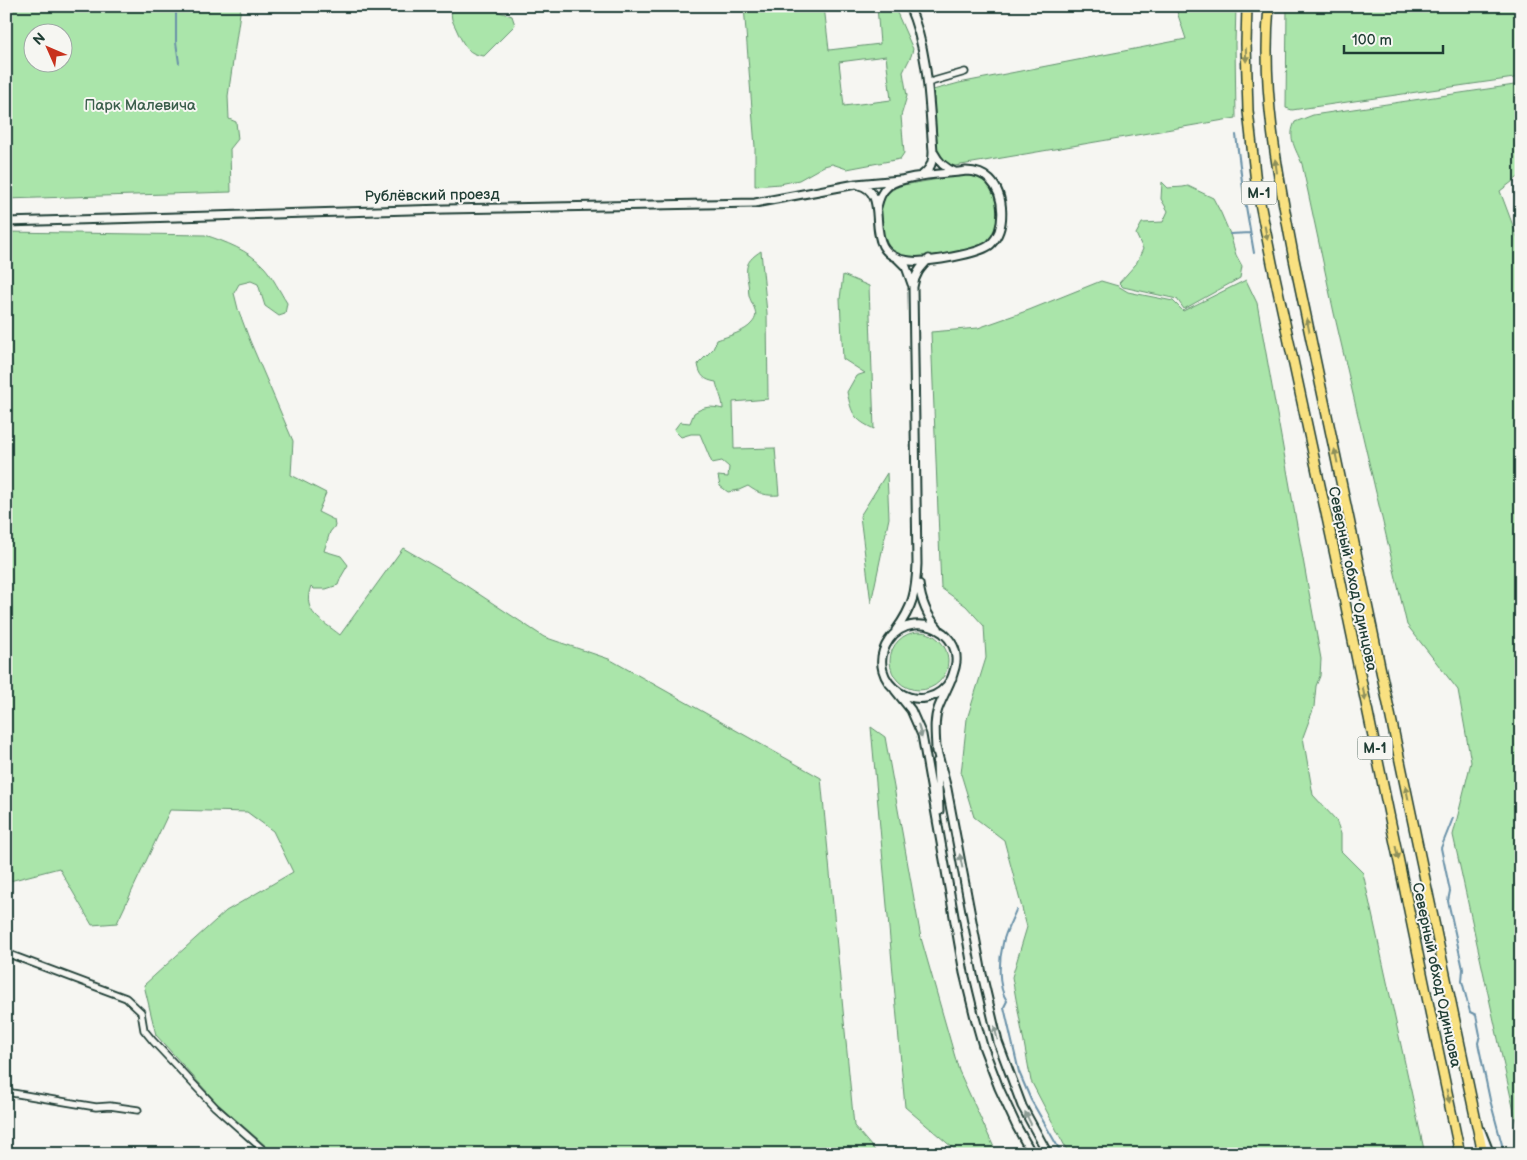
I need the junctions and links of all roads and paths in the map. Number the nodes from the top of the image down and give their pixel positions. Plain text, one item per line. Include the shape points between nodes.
1 (909, 6) edge
2 (1247, 6) edge
3 (1269, 6) edge
4 (965, 72) dead end
5 (927, 84) junction
6 (933, 151) junction
7 (956, 172) junction
8 (919, 177) junction
9 (900, 180) junction
10 (856, 184) junction
11 (877, 207) junction
12 (6, 222) edge
13 (897, 258) junction
14 (929, 259) junction
15 (913, 287) junction
16 (917, 564) junction
17 (947, 638) junction
18 (889, 640) junction
19 (952, 678) junction
20 (895, 690) junction
21 (936, 747) junction
22 (941, 837) junction
23 (6, 953) edge
24 (6, 1092) edge
25 (138, 1110) dead end
26 (1474, 1112) junction
27 (268, 1154) edge
28 (1032, 1154) edge
29 (1048, 1154) edge
30 (1460, 1154) edge
31 (1483, 1154) edge
32 (1490, 1154) edge

1 - 5 street via 924,52
2 -> 30 highway, Северный обход Одинцова / М-1 via 1248,112 1258,191
26 -> 3 highway, Северный обход Одинцова / М-1 via 1282,196 1270,110
4 - 5 street
5 - 6 street
6 - 7 street via 947,169
6 - 8 street via 931,166
7 - 8 street
7 - 14 street via 976,171 991,181 999,196 1002,222 992,244 982,250
8 - 9 street
9 - 10 street, Рублёвский проезд
9 - 11 street via 883,191
10 - 11 street via 871,191
10 - 12 street, Рублёвский проезд via 755,202
11 - 13 street via 878,237 882,247
13 - 14 street via 911,261
13 - 15 street via 906,267
14 - 15 street via 919,269
15 - 16 street
16 - 17 street via 922,602 933,623
16 - 18 street via 913,603
17 - 18 street via 932,627 914,625 903,628
17 - 19 street via 955,654
18 - 20 street via 882,657 883,670
19 - 20 street via 941,692 924,698 912,698
19 - 21 street via 937,710
20 -> 22 street via 912,710 920,729
21 - 22 street
29 -> 21 street via 1022,1106 998,1042
22 - 28 street via 964,974 983,1046 999,1088
23 - 27 street via 126,998 141,1012 144,1030 153,1041 215,1107
24 - 25 street via 96,1107
26 - 31 highway, Северный обход Одинцова / М-1
26 - 32 street

